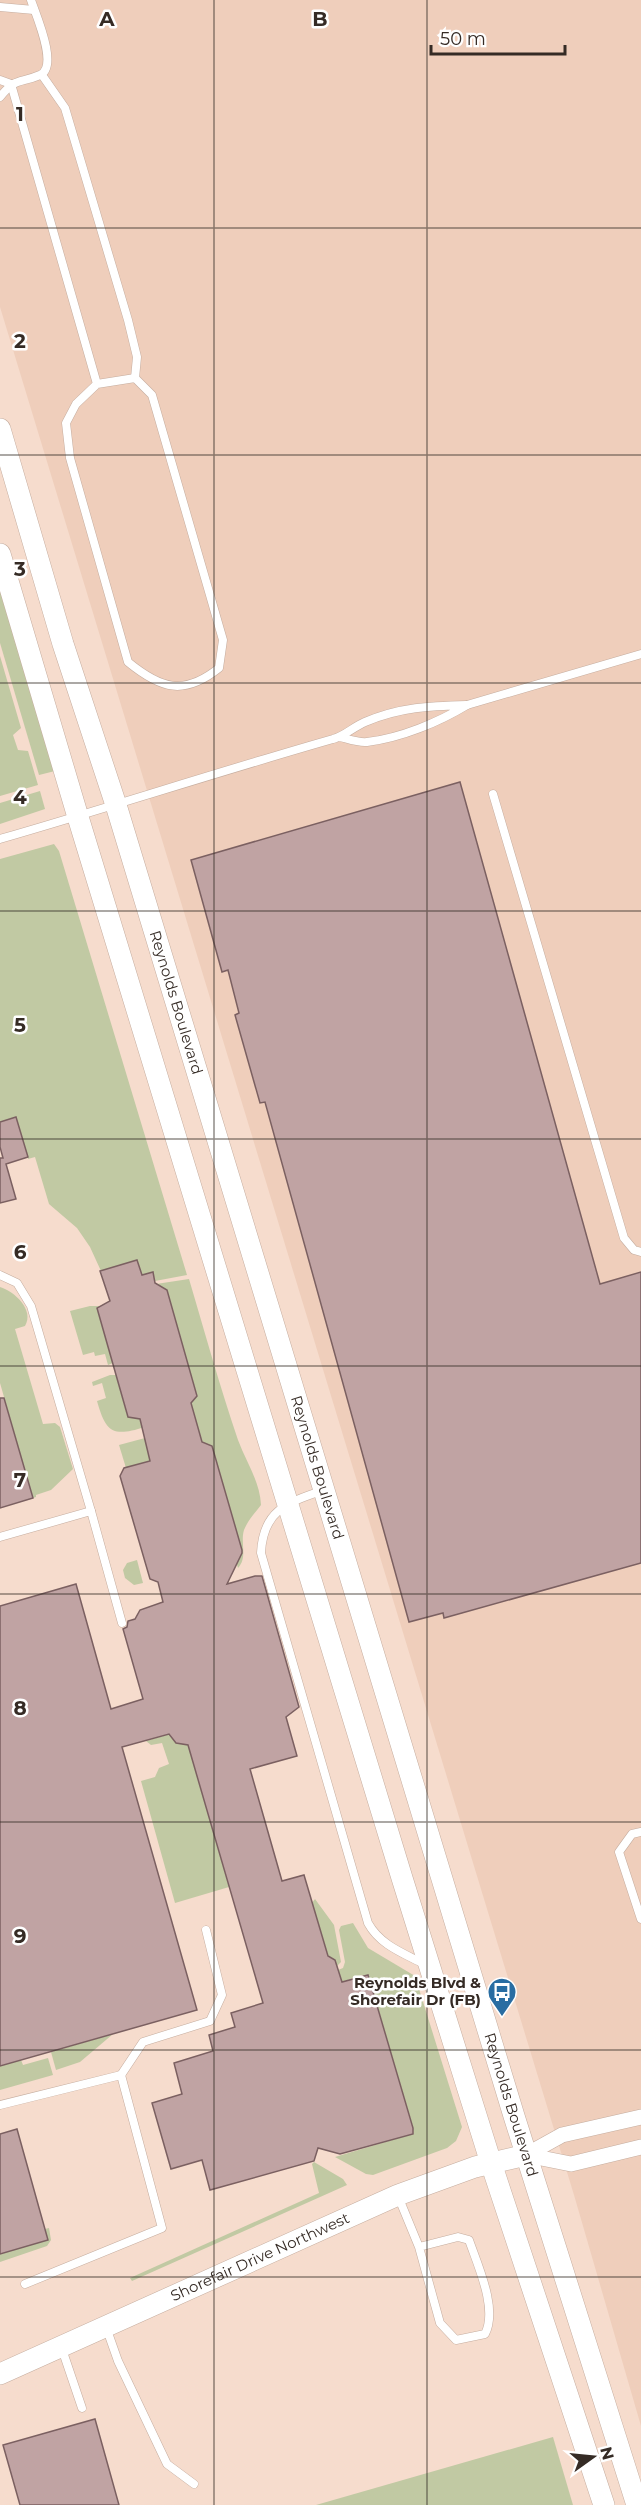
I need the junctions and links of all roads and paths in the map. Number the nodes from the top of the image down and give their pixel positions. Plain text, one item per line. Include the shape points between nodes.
1 (31, 0) edge
2 (0, 7) edge
3 (34, 10) junction
4 (42, 75) junction
5 (0, 80) edge
6 (11, 84) junction
7 (0, 97) edge
8 (135, 378) junction
9 (97, 384) junction
10 (0, 429) edge
11 (0, 554) edge
12 (641, 654) edge
13 (467, 705) junction
14 (340, 737) junction
15 (493, 794) dead end
16 (116, 805) junction
17 (78, 817) junction
18 (0, 839) edge
19 (641, 1252) edge
20 (0, 1275) edge
21 (325, 1490) junction
22 (288, 1502) junction
23 (91, 1511) junction
24 (0, 1537) edge
25 (122, 1623) dead end
26 (641, 1832) edge
27 (630, 1886) junction
28 (641, 1888) edge
29 (641, 1919) edge
30 (206, 1930) dead end
31 (431, 1967) junction
32 (121, 2075) junction
33 (0, 2105) edge
34 (641, 2117) edge
35 (641, 2147) edge
36 (526, 2155) junction
37 (491, 2163) junction
38 (398, 2194) junction
39 (420, 2247) junction
40 (25, 2284) dead end
41 (105, 2325) junction
42 (60, 2345) junction
43 (0, 2372) edge
44 (82, 2408) dead end
45 (194, 2484) dead end
46 (604, 2505) edge
47 (637, 2505) edge

1 - 3 lane
2 - 3 lane
3 - 4 lane via 49,59
4 - 6 lane
4 - 8 lane via 65,108 128,320 137,357
5 - 6 lane
6 - 7 lane
6 - 9 lane
8 - 9 lane
8 - 9 lane via 152,395 223,640 219,668 202,682 177,687 156,681 128,662 70,458 66,423 76,404
10 - 16 main road, Reynolds Boulevard via 63,644
11 - 17 main road
12 - 13 lane
13 - 14 lane via 416,706 364,722
13 - 14 lane via 437,723 366,742
14 - 16 lane
15 - 19 lane via 624,1238
16 - 17 lane
16 - 21 main road, Reynolds Boulevard
17 - 18 lane
17 - 22 main road
20 - 23 lane via 17,1283 31,1306
21 - 22 lane
21 - 36 main road, Reynolds Boulevard
22 - 31 main road
22 - 31 lane via 265,1527 261,1553 368,1923 378,1938
23 - 24 lane
23 - 25 lane
26 - 27 lane via 632,1834 620,1852
27 - 28 lane
27 - 29 lane
30 - 32 lane via 222,1995 210,2021 143,2042
31 - 37 main road
32 - 33 lane
32 - 40 lane via 162,2228
34 - 36 street, Shorefair Drive Northwest via 562,2135
35 - 36 street, Shorefair Drive Northwest via 571,2164
36 - 37 main road, Shorefair Drive Northwest
36 - 47 main road, Reynolds Boulevard
37 - 38 main road, Shorefair Drive Northwest
37 - 46 main road
38 - 39 lane
38 - 41 main road, Shorefair Drive Northwest
39 - 39 lane via 440,2323 456,2340 485,2334 490,2325 490,2306 470,2240 458,2237
41 - 42 main road, Shorefair Drive Northwest
41 - 45 lane via 167,2464
42 - 43 main road, Shorefair Drive Northwest
42 - 44 lane

